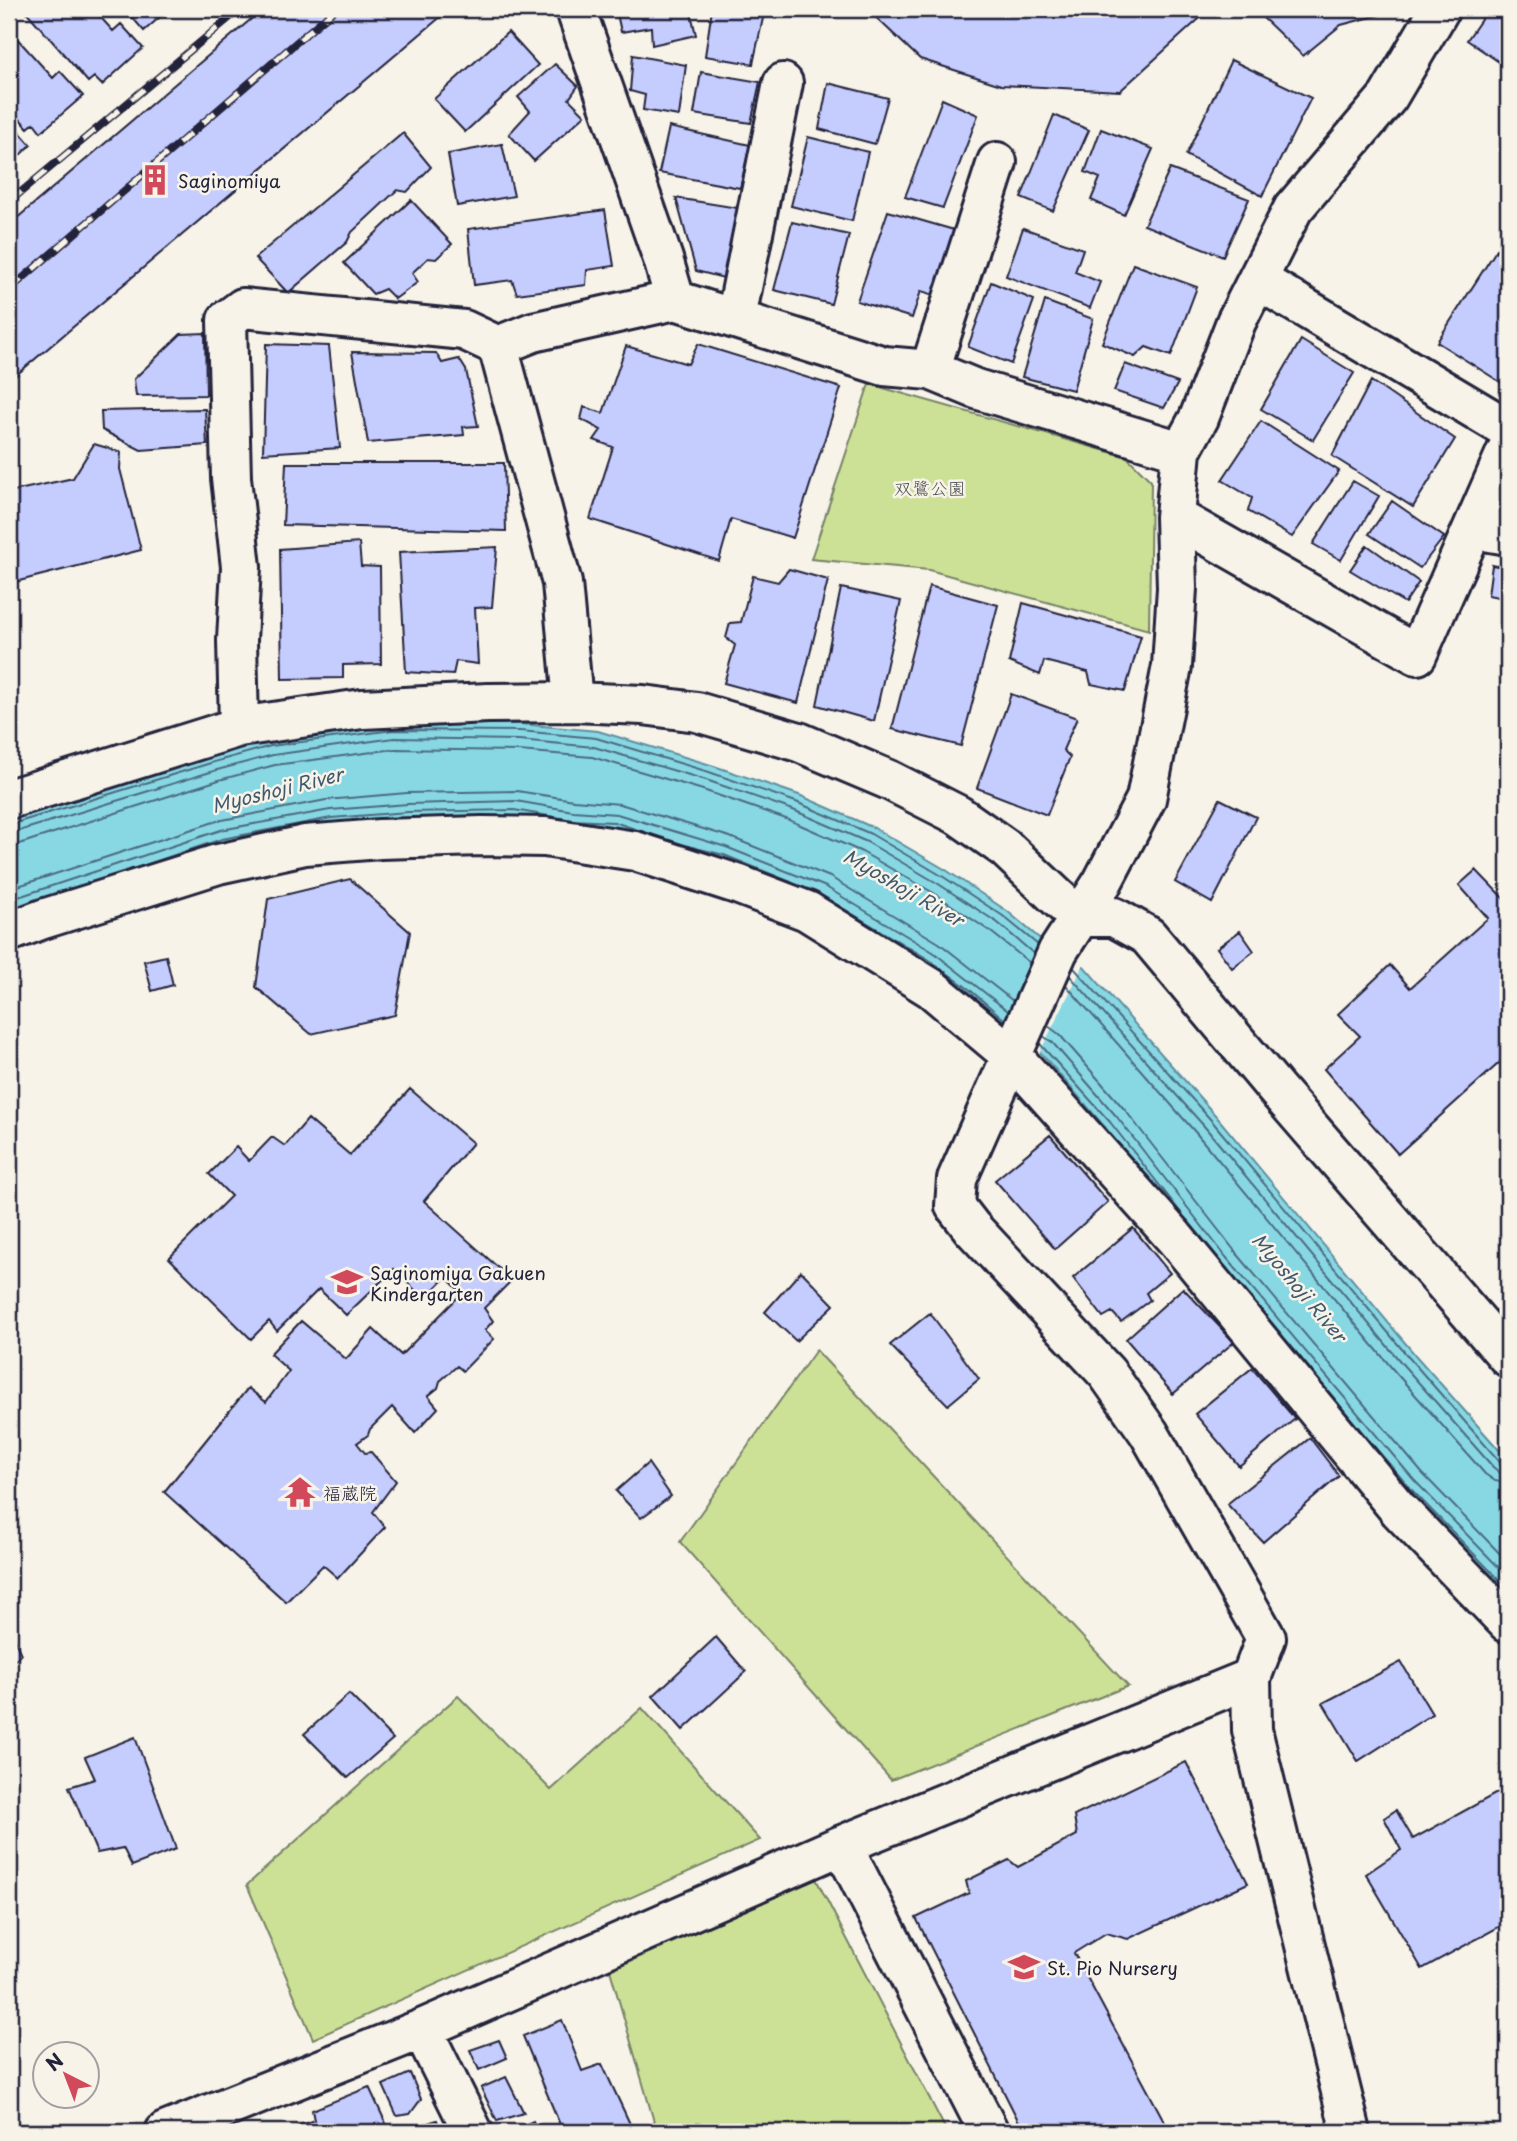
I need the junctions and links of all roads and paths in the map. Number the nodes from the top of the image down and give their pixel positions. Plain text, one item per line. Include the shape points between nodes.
1 (1440, 9) edge
2 (578, 16) dead end
3 (783, 83) dead end
4 (997, 162) dead end
5 (1258, 280) junction
6 (675, 300) junction
7 (736, 318) junction
8 (498, 346) junction
9 (930, 370) junction
10 (1508, 429) edge
11 (1508, 448) edge
12 (1181, 452) junction
13 (1175, 517) junction
14 (1491, 532) edge
15 (573, 702) junction
16 (239, 727) junction
17 (9, 799) edge
18 (1078, 918) junction
19 (9, 932) edge
20 (1016, 1048) junction
21 (1508, 1357) edge
22 (1508, 1623) edge
23 (1251, 1678) junction
24 (842, 1845) junction
25 (422, 2029) junction
26 (207, 2125) edge
27 (165, 2132) edge
28 (473, 2132) edge
29 (989, 2132) edge
30 (1351, 2132) edge

1 - 5 street via 1388,97 1293,209
2 - 6 street
3 - 7 street
4 - 9 street
5 - 10 street
5 - 12 street
6 - 7 street
6 - 8 street via 533,332
7 - 9 street via 884,366
8 - 15 street via 562,583
8 - 16 street via 464,330 243,308 227,320 231,478 241,567
9 - 12 street via 976,389
11 - 14 street
12 - 13 street
13 - 14 street via 1417,655
13 - 18 street via 1172,666 1146,799
15 - 16 street via 362,709
15 - 18 street via 697,712 800,742 889,780 958,815 1005,848
16 - 17 street
18 - 20 street via 1058,951
18 - 21 street via 1114,917 1148,936
19 - 20 street via 218,864 305,845 545,837 635,851 807,911 931,988
20 - 22 street via 1399,1510
20 - 23 street via 957,1179 955,1206 1107,1373 1149,1433 1266,1638
23 - 24 street
23 - 30 street via 1252,1730
24 - 25 street
24 - 29 street
25 - 26 street
25 - 28 street
26 - 27 street

